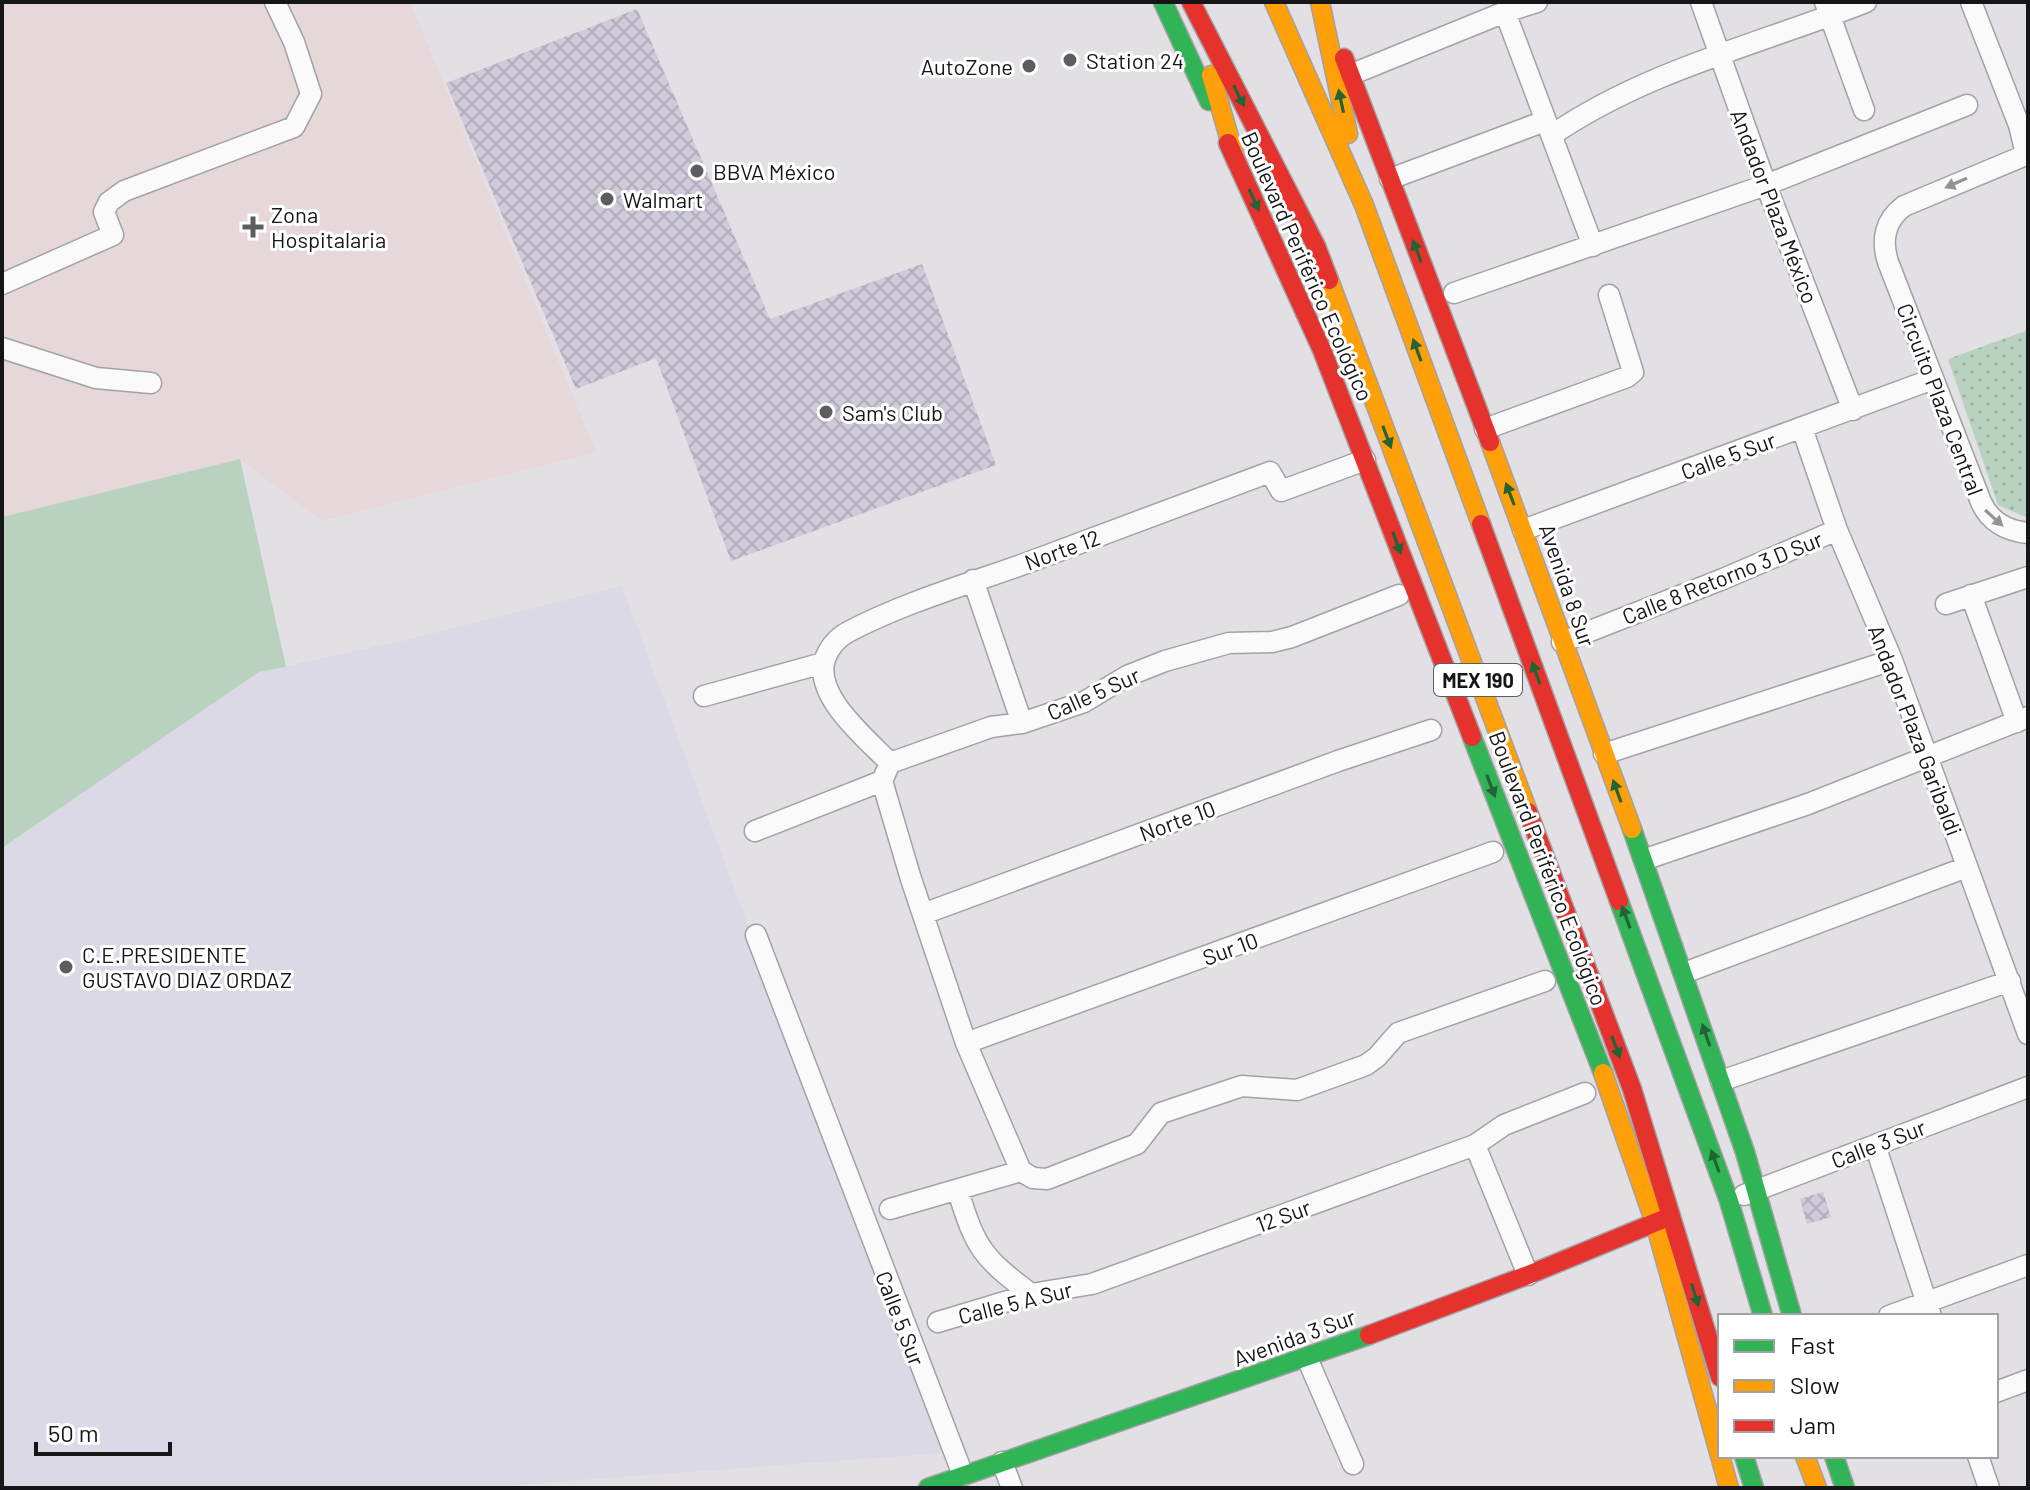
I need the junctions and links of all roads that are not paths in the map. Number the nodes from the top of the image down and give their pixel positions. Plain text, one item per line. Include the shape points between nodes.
1 (275, 2) edge
2 (1163, 2) edge
3 (1190, 2) edge
4 (1274, 2) edge
5 (1321, 2) edge
6 (1537, 2) edge
7 (1701, 2) edge
8 (1866, 2) edge
9 (1971, 2) edge
10 (1828, 9) edge
11 (1505, 12) junction
12 (1719, 53) junction
13 (1350, 75) junction
14 (1967, 105) dead end
15 (1864, 110) dead end
16 (2023, 118) edge
17 (1548, 128) junction
18 (2027, 154) edge
19 (1236, 161) junction
20 (1390, 179) junction
21 (1766, 185) junction
22 (1364, 205) junction
23 (1593, 246) junction
24 (2, 284) edge
25 (1454, 293) dead end
26 (1609, 295) dead end
27 (2, 348) edge
28 (1933, 379) junction
29 (151, 383) dead end
30 (1853, 410) junction
31 (1802, 428) junction
32 (1485, 429) junction
33 (1365, 460) junction
34 (1523, 530) junction
35 (1837, 530) junction
36 (2028, 533) edge
37 (2028, 577) edge
38 (973, 580) junction
39 (1399, 595) dead end
40 (1971, 595) junction
41 (1946, 604) dead end
42 (1562, 642) junction
43 (1892, 660) junction
44 (823, 663) junction
45 (704, 696) dead end
46 (2022, 719) edge
47 (1022, 723) junction
48 (1431, 730) dead end
49 (1604, 754) junction
50 (1927, 758) junction
51 (886, 772) junction
52 (755, 831) dead end
53 (1493, 852) dead end
54 (1652, 857) dead end
55 (1967, 867) junction
56 (923, 914) junction
57 (756, 935) dead end
58 (1684, 973) junction
59 (1545, 981) dead end
60 (2010, 981) junction
61 (2028, 1034) edge
62 (966, 1043) junction
63 (1721, 1081) junction
64 (2028, 1087) edge
65 (1585, 1093) dead end
66 (1475, 1145) junction
67 (1875, 1145) junction
68 (1021, 1171) junction
69 (1756, 1190) junction
70 (958, 1191) junction
71 (1729, 1201) junction
72 (890, 1209) dead end
73 (1663, 1220) junction
74 (2028, 1265) edge
75 (1528, 1275) junction
76 (1092, 1284) joint
77 (1031, 1294) junction
78 (1929, 1309) edge
79 (1762, 1314) edge
80 (1791, 1314) edge
81 (1900, 1314) edge
82 (938, 1322) dead end
83 (1307, 1358) junction
84 (1718, 1371) edge
85 (2028, 1380) edge
86 (1998, 1391) edge
87 (1718, 1443) edge
88 (1722, 1458) edge
89 (1745, 1458) edge
90 (1806, 1458) edge
91 (1835, 1458) edge
92 (1979, 1458) edge
93 (1002, 1462) junction
94 (1353, 1464) dead end
95 (963, 1475) junction
96 (928, 1488) edge
97 (1012, 1488) edge
98 (1729, 1488) edge
99 (1754, 1488) edge
100 (1817, 1488) edge
101 (1845, 1488) edge
102 (1989, 1488) edge

1 - 24 street via 311,94 294,127 124,191 104,212 113,235
2 - 19 main road, Boulevard Periférico Ecológico
3 - 19 main road
3 -> 73 main road, Boulevard Periférico Ecológico / MEX 190 via 1316,246 1632,1089
4 - 22 main road, MEX 190
5 - 13 main road, Avenida 8 Sur
22 -> 5 main road
6 - 11 street
7 - 12 street, Andador Plaza México
8 - 10 street
9 - 16 street
10 - 12 street
10 - 15 street
11 - 13 street
11 - 17 street
12 - 17 street
12 - 21 street, Andador Plaza México
13 - 20 main road, Avenida 8 Sur
14 - 21 street
16 - 18 street
17 - 20 street
17 - 23 street
18 -> 28 street, Circuito Plaza Central via 1904,206 1891,219 1883,240 1888,262
19 -> 33 main road, Boulevard Periférico Ecológico via 1322,350
32 -> 20 main road, Avenida 8 Sur
21 - 23 street
21 - 30 street, Andador Plaza México
71 -> 22 main road, MEX 190
23 - 25 street
26 - 32 street via 1633,372
27 - 29 street via 96,378
28 - 30 street, Calle 5 Sur
28 -> 36 street, Circuito Plaza Central via 1986,512 2000,525
30 - 31 street, Calle 5 Sur
31 - 34 street, Calle 5 Sur
31 - 35 street, Andador Plaza Garibaldi
34 -> 32 main road, Avenida 8 Sur
33 - 38 street, Norte 12 via 1281,491 1270,472
33 -> 73 main road, Boulevard Periférico Ecológico
34 - 42 main road, Avenida 8 Sur
35 - 42 street, Calle 8 Retorno 3 D Sur
35 - 43 street, Andador Plaza Garibaldi
37 - 40 street
38 - 44 street, Norte 12 via 846,633
38 - 47 street
39 - 47 street, Calle 5 Sur via 1292,637 1229,643 1165,661 1084,702
40 - 41 street
40 - 46 street
42 - 49 main road, Avenida 8 Sur
43 - 49 street
43 - 50 street, Andador Plaza Garibaldi
44 - 45 street
44 - 51 street via 831,698
46 - 50 street
47 - 51 street, Calle 5 Sur via 991,727
48 - 56 street, Norte 10
58 -> 49 main road, Avenida 8 Sur
50 - 54 street
50 - 55 street, Andador Plaza Garibaldi
51 - 52 street, Calle 5 Sur
51 - 56 street
53 - 62 street, Sur 10
55 - 58 street
55 - 60 street, Andador Plaza Garibaldi
56 - 62 street
57 - 95 street, Calle 5 Sur
63 -> 58 main road, Avenida 8 Sur
59 - 68 street via 1398,1033 1366,1065 1297,1090 1242,1086 1161,1113 1137,1144 1047,1179
60 - 61 street, Andador Plaza Garibaldi
60 - 63 street
62 - 68 street
63 - 69 main road, Avenida 8 Sur
64 - 67 street, Calle 3 Sur
65 - 66 street, 12 Sur via 1504,1125
66 - 75 street
66 - 76 street, 12 Sur
67 - 69 street, Calle 3 Sur
67 - 78 street
68 - 70 street
69 - 71 street, Calle 3 Sur
69 - 80 main road, Avenida 8 Sur
70 - 72 street
70 - 77 street via 983,1253
71 - 79 main road, MEX 190
73 - 75 main road, Avenida 3 Sur
73 -> 84 main road, Boulevard Periférico Ecológico / MEX 190
73 - 87 main road, Boulevard Periférico Ecológico
74 - 78 street
75 - 83 main road, Avenida 3 Sur
76 - 77 street, Calle 5 A Sur
77 - 82 street, Calle 5 A Sur
78 - 81 street
83 - 93 main road, Avenida 3 Sur
83 - 94 street
85 - 86 street
88 - 98 main road, Boulevard Periférico Ecológico
89 - 99 main road
90 - 100 main road
91 - 101 main road
92 - 102 street
93 - 95 main road, Avenida 3 Sur
93 - 97 street
95 - 96 main road, Avenida 3 Sur

